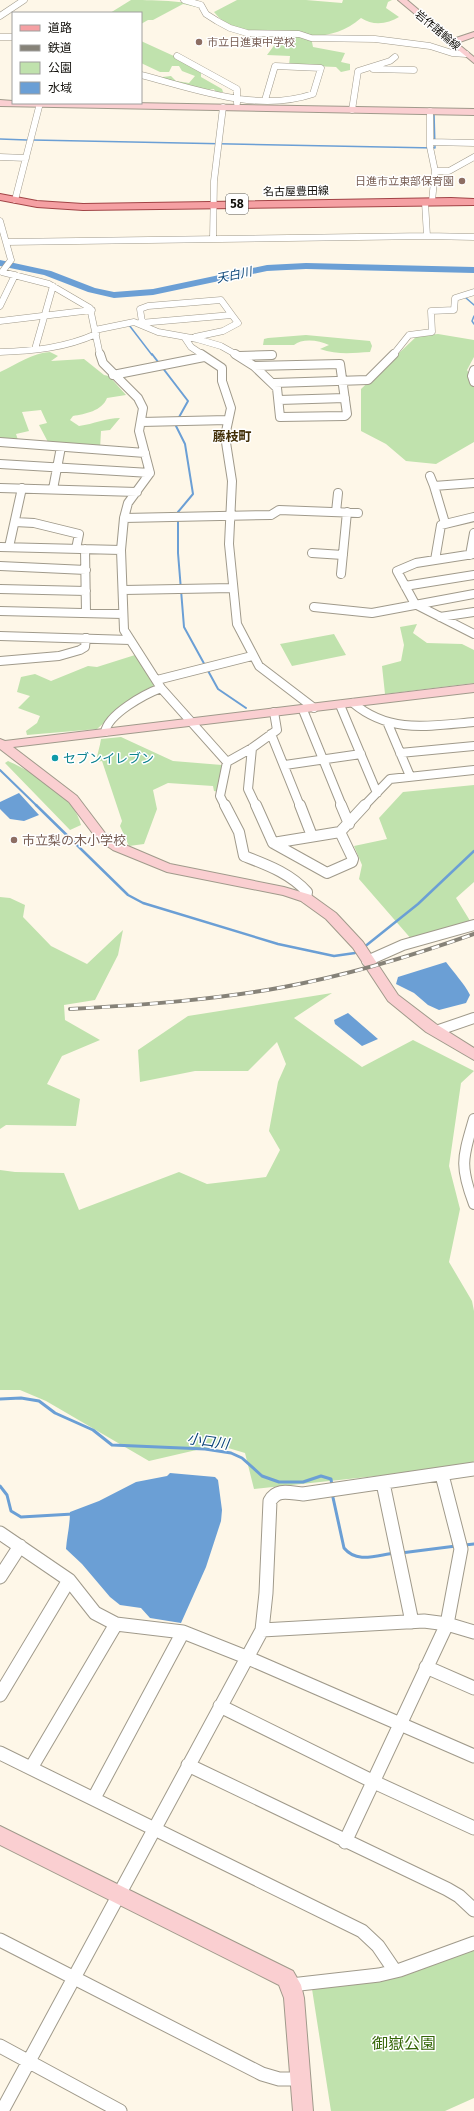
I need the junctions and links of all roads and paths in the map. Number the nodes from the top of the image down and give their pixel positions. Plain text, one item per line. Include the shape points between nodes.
1 (24, 0) edge
2 (184, 0) edge
3 (402, 0) edge
4 (0, 16) edge
5 (12, 18) edge
6 (474, 34) edge
7 (0, 37) edge
8 (12, 37) edge
9 (451, 42) junction
10 (468, 53) edge
11 (177, 56) dead end
12 (396, 57) dead end
13 (474, 61) edge
14 (367, 68) junction
15 (414, 70) dead end
16 (142, 75) edge
17 (265, 100) junction
18 (0, 103) edge
19 (12, 103) edge
20 (237, 103) junction
21 (40, 104) edge
22 (86, 104) edge
23 (292, 105) junction
24 (223, 107) junction
25 (352, 110) junction
26 (430, 111) junction
27 (474, 112) edge
28 (474, 143) edge
29 (431, 146) junction
30 (0, 157) edge
31 (474, 157) edge
32 (26, 158) junction
33 (435, 171) junction
34 (0, 197) edge
35 (15, 200) junction
36 (429, 202) junction
37 (474, 202) edge
38 (212, 204) junction
39 (0, 221) edge
40 (427, 236) junction
41 (474, 237) edge
42 (213, 239) junction
43 (6, 242) junction
44 (0, 258) edge
45 (11, 260) junction
46 (15, 275) junction
47 (53, 286) junction
48 (474, 292) edge
49 (0, 306) edge
50 (92, 310) junction
51 (232, 315) junction
52 (44, 316) junction
53 (0, 321) edge
54 (140, 323) junction
55 (95, 332) junction
56 (188, 338) junction
57 (36, 349) junction
58 (0, 352) edge
59 (272, 355) dead end
60 (239, 356) junction
61 (204, 357) junction
62 (253, 366) junction
63 (474, 370) edge
64 (113, 375) junction
65 (342, 381) junction
66 (474, 382) edge
67 (274, 383) junction
68 (345, 398) junction
69 (279, 400) junction
70 (228, 420) junction
71 (140, 422) junction
72 (0, 442) edge
73 (61, 447) junction
74 (145, 453) junction
75 (0, 464) edge
76 (58, 467) junction
77 (150, 473) junction
78 (430, 476) dead end
79 (474, 483) edge
80 (434, 486) junction
81 (0, 488) edge
82 (22, 488) junction
83 (53, 489) junction
84 (137, 492) junction
85 (338, 494) dead end
86 (336, 512) junction
87 (347, 512) junction
88 (358, 513) dead end
89 (230, 516) junction
90 (474, 517) edge
91 (124, 518) junction
92 (15, 522) junction
93 (445, 523) junction
94 (474, 533) edge
95 (0, 547) edge
96 (9, 547) junction
97 (76, 549) junction
98 (85, 549) junction
99 (121, 550) junction
100 (312, 553) dead end
101 (343, 555) junction
102 (472, 555) edge
103 (434, 560) junction
104 (0, 566) edge
105 (86, 570) junction
106 (341, 574) dead end
107 (474, 575) edge
108 (404, 586) junction
109 (0, 588) edge
110 (233, 588) junction
111 (124, 590) junction
112 (86, 591) junction
113 (474, 594) edge
114 (415, 604) junction
115 (314, 607) dead end
116 (0, 611) edge
117 (474, 612) edge
118 (86, 613) junction
119 (123, 614) junction
120 (440, 617) junction
121 (473, 632) edge
122 (0, 636) edge
123 (86, 638) junction
124 (130, 640) junction
125 (252, 656) junction
126 (0, 661) edge
127 (159, 684) junction
128 (474, 688) edge
129 (353, 703) junction
130 (340, 705) junction
131 (309, 709) junction
132 (274, 712) junction
133 (192, 722) junction
134 (474, 722) edge
135 (388, 724) junction
136 (105, 732) junction
137 (271, 734) junction
138 (1, 744) edge
139 (474, 746) edge
140 (252, 748) junction
141 (400, 753) junction
142 (361, 754) junction
143 (322, 760) junction
144 (227, 762) junction
145 (285, 765) junction
146 (474, 770) edge
147 (410, 776) junction
148 (377, 793) junction
149 (349, 824) junction
150 (340, 832) junction
151 (312, 836) junction
152 (273, 843) junction
153 (306, 898) junction
154 (474, 925) edge
155 (368, 961) junction
156 (474, 1018) edge
157 (436, 1031) junction
158 (474, 1055) edge
159 (474, 1119) edge
160 (474, 1204) edge
161 (474, 1469) edge
162 (442, 1474) junction
163 (384, 1483) junction
164 (0, 1533) edge
165 (20, 1546) junction
166 (0, 1577) edge
167 (69, 1580) junction
168 (412, 1622) junction
169 (116, 1624) junction
170 (447, 1624) junction
171 (262, 1630) junction
172 (183, 1632) junction
173 (474, 1632) edge
174 (246, 1657) junction
175 (426, 1667) junction
176 (474, 1688) edge
177 (0, 1694) edge
178 (220, 1706) junction
179 (401, 1723) junction
180 (0, 1753) edge
181 (474, 1756) edge
182 (188, 1765) junction
183 (31, 1768) junction
184 (374, 1782) junction
185 (94, 1798) junction
186 (156, 1828) junction
187 (474, 1828) edge
188 (0, 1836) edge
189 (345, 1842) junction
190 (119, 1895) junction
191 (474, 1910) edge
192 (0, 1940) edge
193 (474, 1943) edge
194 (395, 1971) junction
195 (74, 1978) junction
196 (291, 1985) junction
197 (0, 2046) edge
198 (28, 2062) junction
199 (301, 2080) junction
200 (2, 2111) edge
201 (120, 2111) edge
202 (303, 2111) edge

1 - 4 street
2 - 10 street via 201,5 206,14 230,28 247,33 375,39 430,46 452,53
3 - 9 street, 岩作諸輪線
4 - 5 street
6 - 9 street
7 - 8 street
9 - 10 street, 岩作諸輪線
10 - 13 street, 岩作諸輪線
11 - 20 street via 237,90
12 - 14 street
14 - 15 street
14 - 25 street via 358,71 356,75
16 - 20 street
17 - 20 street
17 - 23 street
17 - 23 street via 275,66 322,68 313,94
18 - 19 street
20 - 23 street
20 - 24 street
21 - 32 street
22 - 24 street
23 - 25 street
24 - 38 street
25 - 26 street
26 - 27 street
26 - 29 street
28 - 29 street via 445,142
29 - 33 street
30 - 32 street
31 - 33 street via 449,171
32 - 35 street
33 - 36 street
34 - 35 main road, 名古屋豊田線 / 58
35 - 38 main road, 名古屋豊田線 / 58 via 83,207
36 - 37 main road, 名古屋豊田線 / 58
36 - 38 main road, 名古屋豊田線 / 58
36 - 40 street
38 - 42 street
39 - 43 street
40 - 41 street
40 - 42 street
42 - 43 street
43 - 45 street
44 - 45 street
45 - 46 street via 2,272
46 - 47 street
46 - 49 street
47 - 50 street via 83,302
47 - 52 street
48 - 65 street via 455,298 454,310 431,311 432,332 409,335 391,358 368,380
50 - 52 street
50 - 55 street
51 - 54 street
51 - 54 street via 221,300 148,306 140,309
51 - 56 street via 238,323 223,331
52 - 53 street
52 - 57 street
54 - 55 street via 124,323
54 - 56 street via 158,332
55 - 57 street via 75,342
55 - 64 street via 100,357
56 - 60 street via 221,346
56 - 61 street via 191,347
57 - 58 street
59 - 60 street
60 - 62 street
61 - 64 street
61 - 70 street via 223,370 222,381 231,408
62 - 65 street via 340,364
62 - 67 street
63 - 66 street
64 - 71 street via 138,398 143,408
65 - 67 street
65 - 68 street
67 - 69 street
68 - 69 street
68 - 69 street via 346,416 280,417
70 - 71 street
70 - 89 street via 225,436 232,481
71 - 74 street via 139,431
72 - 73 street
73 - 74 street
73 - 76 street
74 - 77 street
75 - 76 street
76 - 77 street
76 - 83 street
77 - 84 street
78 - 80 street
79 - 80 street
80 - 93 street
81 - 82 street
82 - 83 street
82 - 92 street
83 - 84 street
84 - 91 street via 128,503
85 - 86 street
86 - 87 street
86 - 89 street via 279,510 270,515
87 - 88 street
87 - 101 street
89 - 91 street
89 - 110 street via 229,544
90 - 93 street
91 - 99 street
92 - 96 street
92 - 97 street via 34,523 79,534
93 - 103 street via 441,526
94 - 102 street
95 - 96 street
96 - 97 street
97 - 98 street
98 - 99 street
98 - 105 street
99 - 111 street
100 - 101 street
101 - 106 street
102 - 103 street
103 - 108 street via 398,570
104 - 105 street
105 - 112 street
107 - 108 street
108 - 114 street
109 - 112 street
110 - 111 street
110 - 125 street via 237,624
111 - 119 street
112 - 118 street
113 - 114 street
114 - 115 street via 372,613
114 - 120 street
116 - 118 street
117 - 120 street
118 - 119 street
119 - 124 street via 124,630
120 - 121 street
122 - 123 street
123 - 124 street
123 - 126 street via 85,647 81,650 48,657
124 - 127 street
125 - 127 street
125 - 131 street via 259,666
127 - 133 street
127 - 136 street via 131,703 106,726
128 - 129 street
129 - 130 street
129 - 135 street via 369,717
130 - 131 street
130 - 142 street
131 - 132 street
131 - 143 street
132 - 133 street
132 - 137 street via 278,728
133 - 136 street
133 - 144 street
134 - 135 street via 408,726
135 - 141 street
136 - 138 street
137 - 140 street
137 - 145 street
138 - 153 street via 73,799 101,836 118,847 167,868 284,891
139 - 141 street
140 - 144 street
140 - 152 street via 248,789
141 - 147 street
142 - 143 street
142 - 148 street
143 - 145 street
143 - 149 street
144 - 153 street via 220,796 239,832 244,856 284,873 302,885 308,892
145 - 151 street
146 - 147 street
147 - 148 street via 390,779
148 - 149 street
149 - 150 street
150 - 151 street
150 - 152 street via 354,859 327,873
151 - 152 street
153 - 155 street via 331,916 358,945
154 - 155 street via 403,945
155 - 157 street via 393,998
156 - 157 street
157 - 158 street
159 - 160 street via 463,1165 463,1176
161 - 162 street
162 - 163 street
162 - 170 street via 460,1546
163 - 168 street
163 - 171 street via 303,1494 279,1492 273,1495 270,1501
164 - 165 street
165 - 166 street
165 - 167 street
167 - 169 street via 95,1613
167 - 177 street
168 - 170 street
168 - 171 street
169 - 172 street
169 - 183 street
170 - 173 street
170 - 175 street
171 - 174 street
172 - 174 street
172 - 185 street
174 - 178 street
174 - 179 street
175 - 176 street
175 - 179 street
178 - 182 street
178 - 184 street
179 - 181 street
179 - 184 street
180 - 183 street
182 - 186 street
182 - 189 street
183 - 185 street
184 - 187 street
184 - 189 street
185 - 186 street
186 - 190 street
186 - 194 street via 362,1930 378,1946
188 - 190 street
189 - 191 street via 447,1889
190 - 195 street
190 - 196 street via 286,1978
192 - 195 street
193 - 194 street
194 - 196 street
195 - 198 street
195 - 199 street via 262,2074 279,2079
196 - 199 street
197 - 198 street
198 - 200 street
198 - 201 street
199 - 202 street

